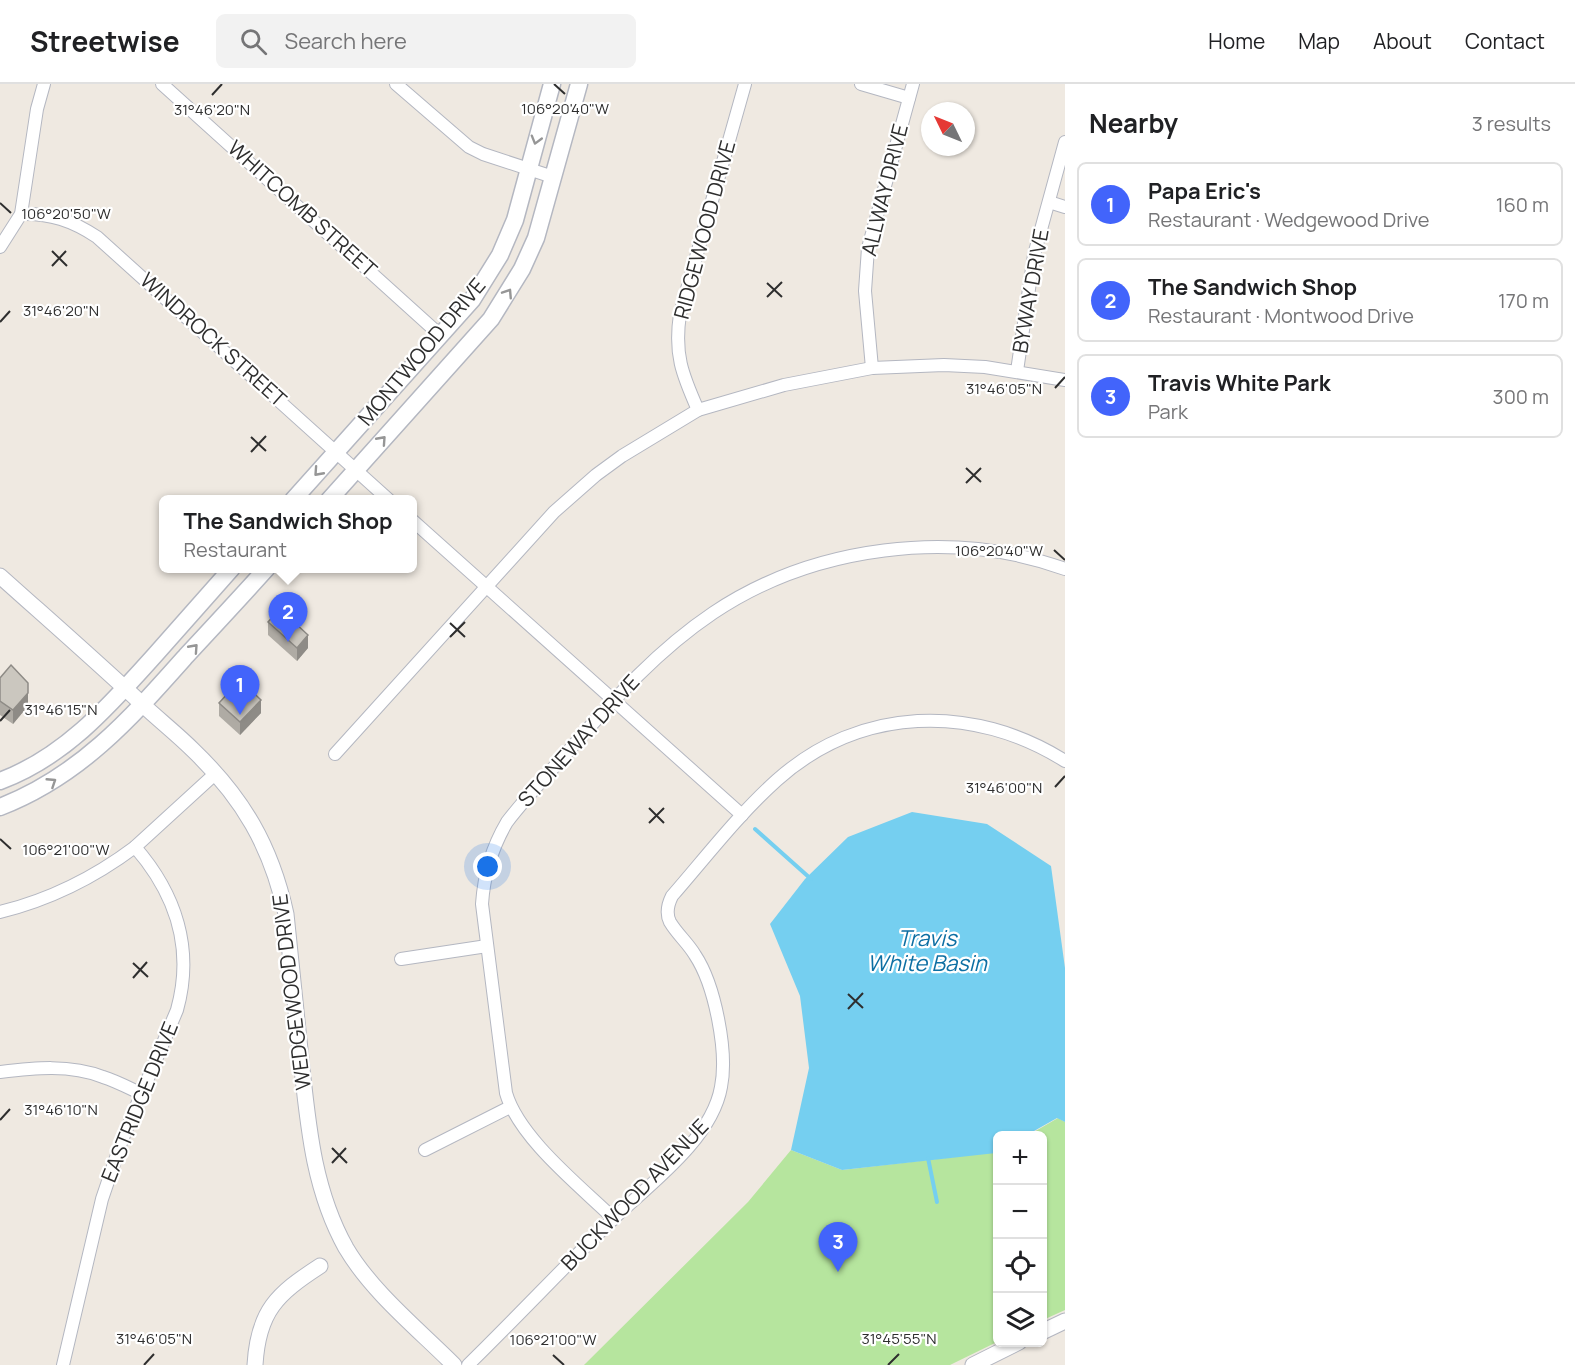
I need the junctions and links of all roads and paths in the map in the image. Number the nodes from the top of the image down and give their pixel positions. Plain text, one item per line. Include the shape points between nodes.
1 (44, 84) edge
2 (162, 84) edge
3 (396, 84) edge
4 (552, 84) edge
5 (579, 84) edge
6 (745, 84) edge
7 (861, 84) edge
8 (913, 84) edge
9 (909, 98) junction
10 (1065, 142) edge
11 (528, 169) junction
12 (553, 177) junction
13 (1049, 202) junction
14 (1065, 207) edge
15 (21, 214) junction
16 (0, 247) edge
17 (441, 335) junction
18 (872, 368) junction
19 (1017, 371) junction
20 (1065, 380) edge
21 (698, 410) junction
22 (336, 452) junction
23 (356, 470) junction
24 (297, 495) edge
25 (334, 495) edge
26 (384, 495) edge
27 (417, 524) edge
28 (1065, 569) edge
29 (227, 573) edge
30 (256, 573) edge
31 (0, 576) edge
32 (486, 586) junction
33 (126, 688) junction
34 (614, 700) junction
35 (143, 705) junction
36 (335, 754) dead end
37 (1065, 761) edge
38 (216, 773) junction
39 (0, 781) edge
40 (0, 807) edge
41 (742, 815) junction
42 (135, 847) junction
43 (0, 912) edge
44 (487, 946) junction
45 (401, 959) dead end
46 (0, 1072) edge
47 (142, 1094) junction
48 (510, 1107) junction
49 (425, 1150) dead end
50 (614, 1219) junction
51 (320, 1266) dead end
52 (1065, 1321) edge
53 (1047, 1330) edge
54 (1009, 1347) edge
55 (63, 1365) edge
56 (255, 1365) edge
57 (453, 1365) edge
58 (468, 1365) edge
59 (973, 1365) edge

1 - 15 street
2 - 17 street, WHITCOMB STREET
3 - 11 street via 469,147
4 -> 11 main road, MONTWOOD DRIVE
5 - 12 main road, MONTWOOD DRIVE
6 - 21 street, RIDGEWOOD DRIVE via 680,314 679,359
7 - 9 street
8 - 9 street, ALLWAY DRIVE
9 - 18 street, ALLWAY DRIVE via 868,248 865,291
10 - 13 street, BYWAY DRIVE
11 - 12 street
11 - 17 main road, MONTWOOD DRIVE via 515,220 500,255 472,300
23 -> 12 main road, MONTWOOD DRIVE via 491,319 536,238
13 - 14 street
13 - 19 street, BYWAY DRIVE via 1034,255
15 - 16 street
15 - 22 street, WINDROCK STREET via 60,218 98,237
17 - 22 main road, MONTWOOD DRIVE
18 - 19 street via 944,365
18 - 21 street via 784,385
19 - 20 street
21 - 32 street via 596,475 554,512
22 - 23 street, WINDROCK STREET
22 -> 24 main road, MONTWOOD DRIVE
23 - 25 main road, MONTWOOD DRIVE
23 - 26 street, WINDROCK STREET
27 - 32 street
28 - 34 street, STONEWAY DRIVE via 999,553 935,547 894,549 837,560 768,583 714,612 657,656
29 - 33 main road
35 -> 30 main road
31 - 33 street, WEDGEWOOD DRIVE
32 - 34 street
32 - 36 street
33 - 35 street, WEDGEWOOD DRIVE
33 - 39 main road via 52,755
34 - 41 street
34 - 44 street, STONEWAY DRIVE via 513,814 498,837 483,885
35 - 38 street, WEDGEWOOD DRIVE
40 -> 35 main road via 24,798 81,763
37 - 41 street, BUCKWOOD AVENUE via 1022,737 971,723 936,720 892,724 861,731 809,756 777,780
38 - 42 street
38 - 57 street, WEDGEWOOD DRIVE via 256,828 279,886 286,914 315,1167 341,1252
41 - 50 street, BUCKWOOD AVENUE via 672,896 668,909 670,922 695,954 712,992 723,1052 717,1102 700,1134
42 - 43 street via 90,877
42 - 47 street, EASTRIDGE DRIVE via 160,880 171,903 184,957 177,1010
44 - 45 street
44 - 48 street, STONEWAY DRIVE
46 - 47 street via 33,1068 77,1070
47 - 55 street, EASTRIDGE DRIVE via 102,1199
48 - 49 street
48 - 50 street, STONEWAY DRIVE via 553,1160
50 - 58 street, BUCKWOOD AVENUE
51 - 56 street via 292,1285 273,1305 256,1342
52 - 53 street
54 - 59 street

